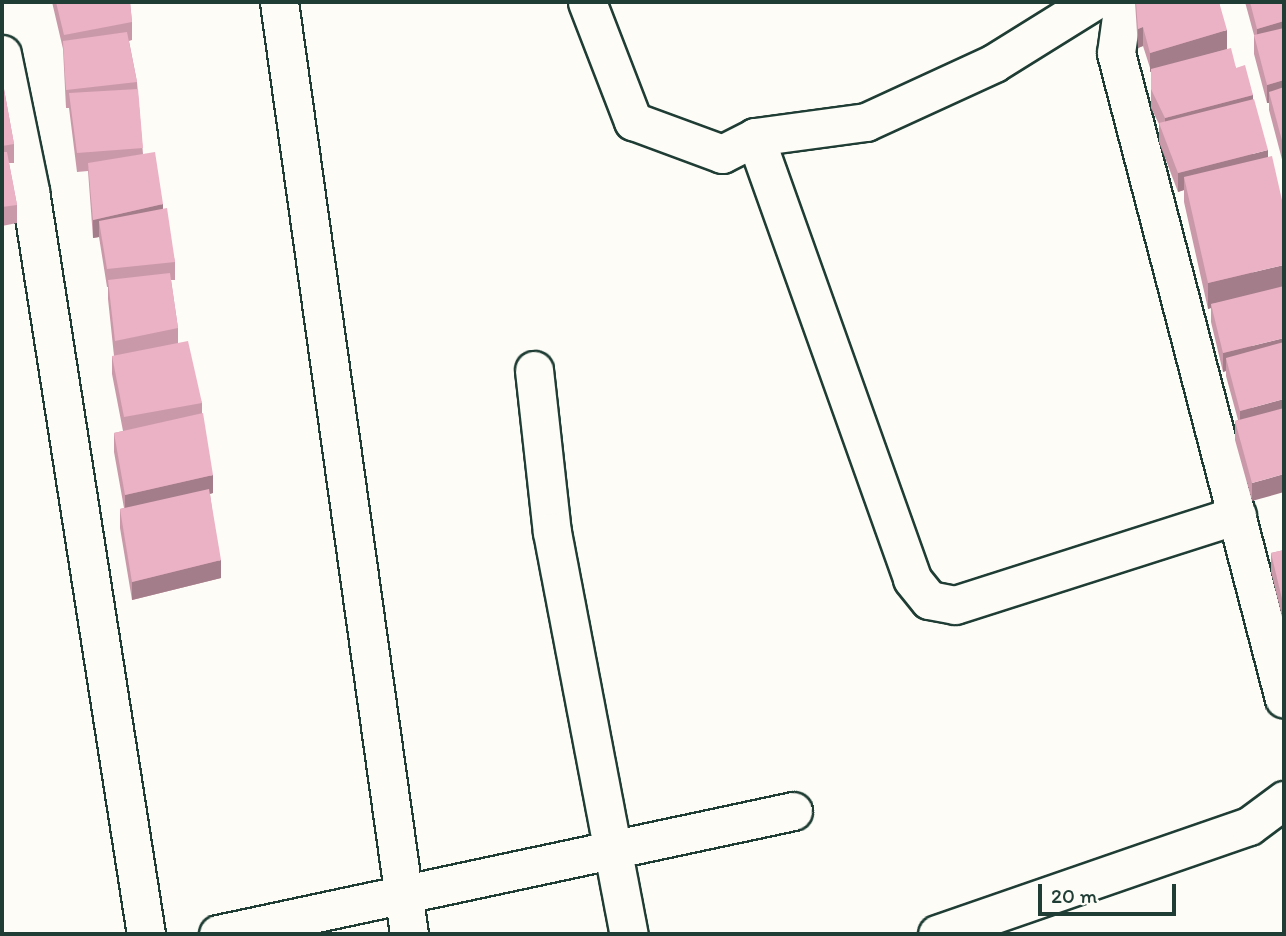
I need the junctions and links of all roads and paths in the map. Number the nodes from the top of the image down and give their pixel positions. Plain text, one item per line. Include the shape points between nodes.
1 (279, 2) edge
2 (587, 2) edge
3 (1092, 2) edge
4 (1123, 2) edge
5 (2, 54) edge
6 (755, 137) junction
7 (534, 370) dead end
8 (1237, 515) junction
9 (1284, 699) edge
10 (1284, 800) edge
11 (793, 811) dead end
12 (616, 850) junction
13 (404, 893) junction
14 (146, 934) edge
15 (218, 934) edge
16 (409, 934) edge
17 (629, 934) edge
18 (937, 934) edge

1 - 13 street
2 - 6 street via 633,121 722,154
3 - 6 street via 994,63 866,122
4 - 8 street via 1116,53
5 - 14 street via 30,191
6 - 8 street via 912,579 929,600 955,605
7 - 12 street via 552,532
8 - 9 street
10 - 18 street via 1249,825
11 - 12 street
12 - 13 street
12 - 17 street
13 - 15 street
13 - 16 street

